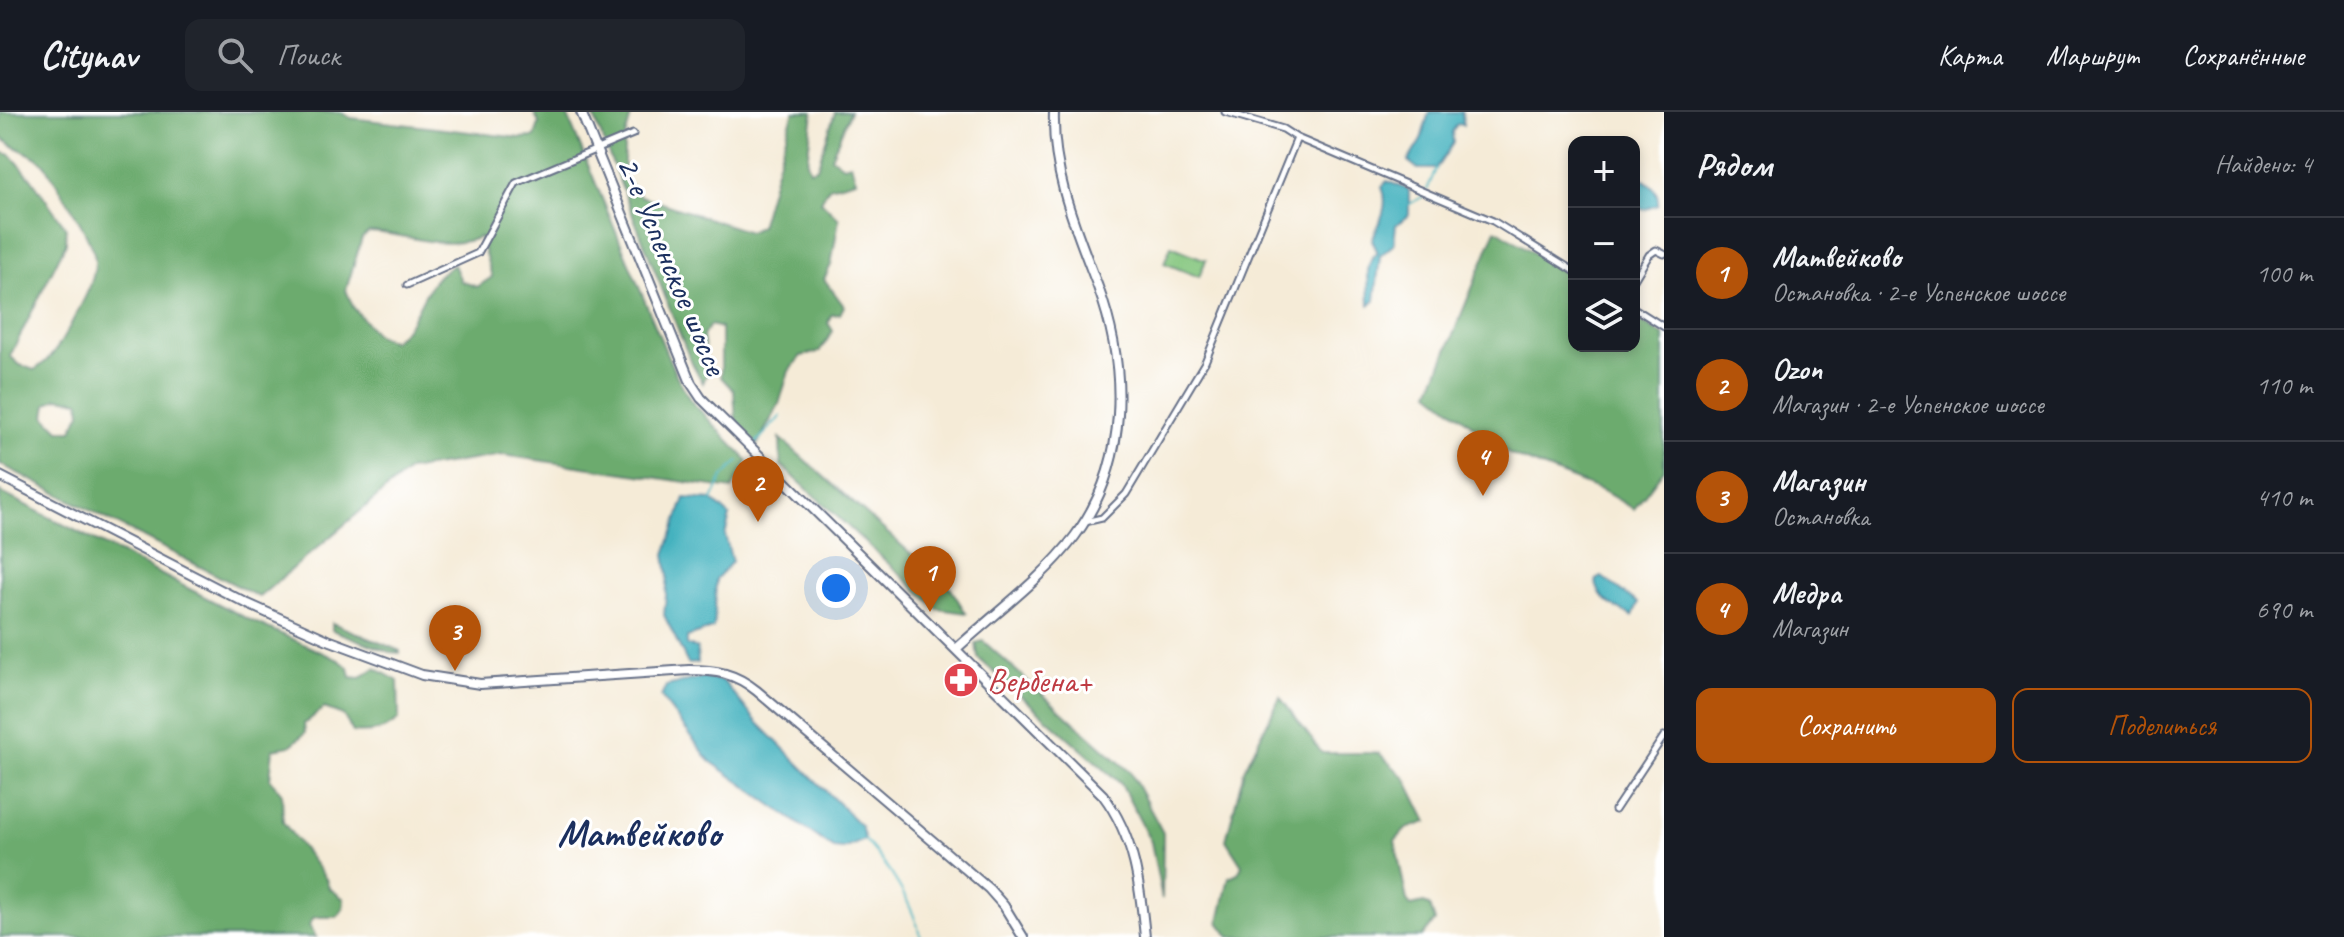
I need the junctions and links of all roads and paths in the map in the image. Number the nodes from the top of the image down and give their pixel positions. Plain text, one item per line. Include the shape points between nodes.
1 (581, 112) edge
2 (1054, 112) edge
3 (1225, 112) edge
4 (633, 134) dead end
5 (1297, 138) junction
6 (596, 149) junction
7 (1664, 254) edge
8 (1568, 267) edge
9 (1640, 270) edge
10 (407, 285) dead end
11 (1640, 312) edge
12 (1664, 327) edge
13 (0, 476) edge
14 (1084, 523) junction
15 (956, 649) junction
16 (1664, 736) edge
17 (1615, 810) dead end
18 (1023, 937) edge
19 (1145, 937) edge

1 - 6 main road, 2-е Успенское шоссе
2 - 14 main road via 1057,172 1115,340 1121,382 1113,443
3 - 5 street
4 - 6 street
5 - 8 street via 1493,221
5 - 14 street via 1205,362 1126,494 1102,518
6 - 10 street via 516,183 478,253
6 - 15 main road, 2-е Успенское шоссе via 701,398
7 - 9 street via 1656,250
11 - 12 street
13 - 18 main road via 248,604 422,675 496,684 689,670 732,675 989,889
14 - 15 main road via 1062,551
15 - 19 main road, 2-е Успенское шоссе via 1085,775 1115,813 1134,856
16 - 17 street

